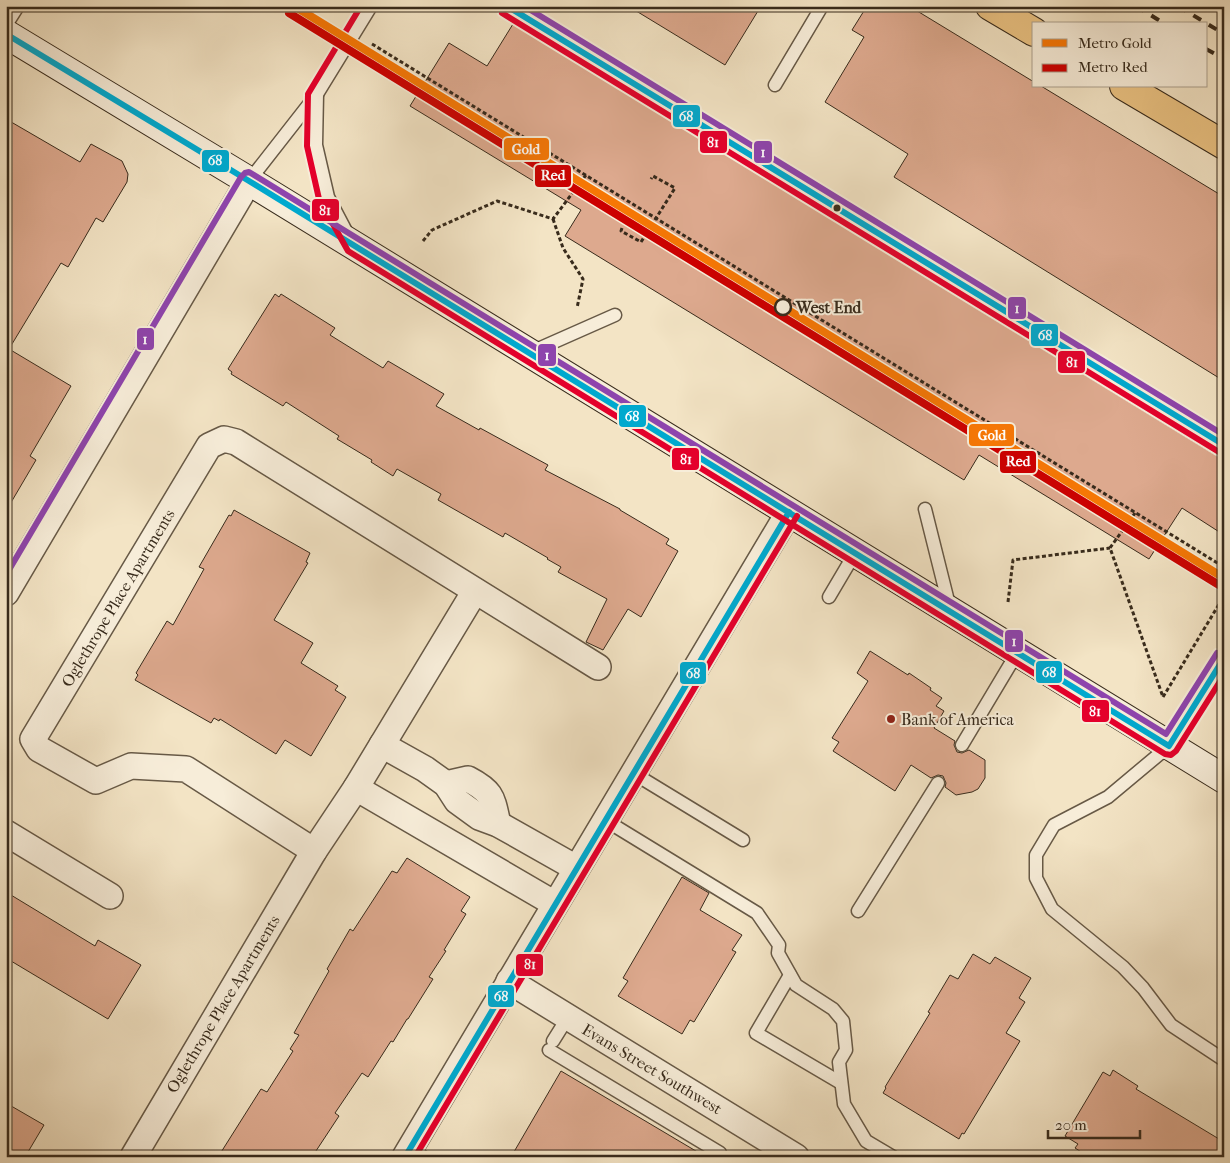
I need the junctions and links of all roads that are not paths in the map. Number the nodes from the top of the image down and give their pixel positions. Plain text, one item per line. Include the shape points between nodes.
1 (18, 6) edge
2 (371, 6) edge
3 (507, 6) edge
4 (822, 6) edge
5 (990, 6) edge
6 (6, 25) edge
7 (1032, 31) edge
8 (6, 34) edge
9 (775, 85) dead end
10 (1127, 88) edge
11 (317, 94) junction
12 (1224, 145) edge
13 (249, 180) junction
14 (353, 244) junction
15 (615, 315) dead end
16 (529, 353) junction
17 (1224, 445) edge
18 (925, 509) dead end
19 (789, 512) junction
20 (855, 553) junction
21 (7, 591) edge
22 (475, 591) junction
23 (829, 596) dead end
24 (950, 611) junction
25 (1017, 653) junction
26 (1224, 658) edge
27 (598, 667) dead end
28 (382, 745) junction
29 (962, 745) dead end
30 (1169, 746) junction
31 (633, 773) junction
32 (1224, 779) edge
33 (938, 783) dead end
34 (356, 788) junction
35 (605, 820) junction
36 (6, 833) edge
37 (742, 840) dead end
38 (314, 851) junction
39 (576, 868) junction
40 (110, 896) dead end
41 (555, 904) junction
42 (858, 911) dead end
43 (790, 975) junction
44 (508, 981) junction
45 (568, 1017) junction
46 (1224, 1060) edge
47 (841, 1083) junction
48 (720, 1153) dead end
49 (413, 1154) edge
50 (133, 1157) edge
51 (796, 1157) edge
52 (892, 1157) edge

1 - 6 lane
2 - 11 lane
3 - 17 lane
4 - 9 lane
5 - 7 main road
8 - 13 street
10 - 12 main road
11 - 13 lane
11 - 14 lane via 316,145 328,196
13 - 14 street
13 - 21 street
14 - 16 street
15 - 16 lane
16 - 19 street
18 - 24 lane
19 - 20 street
19 - 31 street
20 - 23 lane
20 - 24 street
22 - 27 street, Oglethrope Place Apartments
22 - 28 street, Oglethrope Place Apartments
22 - 38 street, Oglethrope Place Apartments via 236,442 224,439 210,446 32,739 39,749 96,782 131,766 186,769
24 - 25 street
25 - 29 lane
25 - 30 street
26 - 30 lane
28 - 34 street, Oglethrope Place Apartments
28 - 39 street via 446,784 468,779 484,787 493,802 498,824
30 - 32 street
30 - 46 lane via 1108,797 1054,825 1036,855 1036,878 1052,909 1123,967 1171,1025
31 - 35 street
31 - 37 lane
33 - 42 lane
34 - 38 street, Oglethrope Place Apartments
34 - 41 street
35 - 39 street
35 - 43 lane via 757,913 779,945 778,954
36 - 40 street
38 - 50 street, Oglethrope Place Apartments
39 - 41 street
41 - 44 street
43 - 47 lane via 796,985 832,1009 843,1021 846,1050 839,1062
43 - 47 lane via 756,1033
44 - 45 street, Evans Street Southwest
44 - 49 street
45 - 48 lane via 551,1045
45 - 51 street, Evans Street Southwest
47 - 52 lane via 844,1104 866,1141

